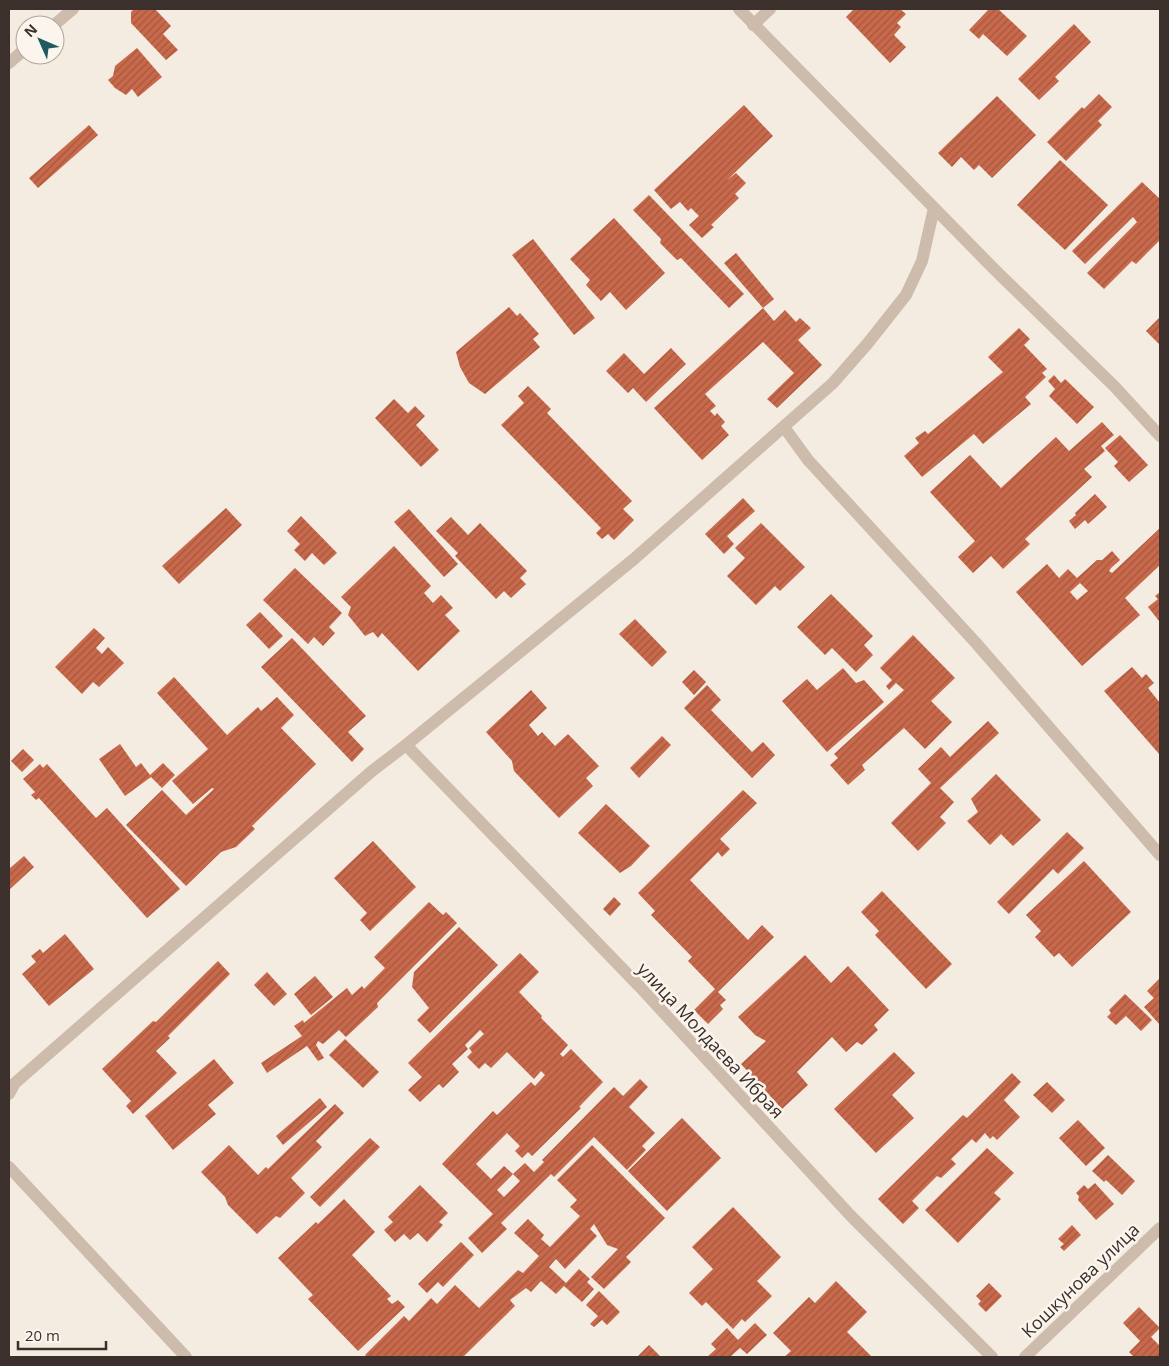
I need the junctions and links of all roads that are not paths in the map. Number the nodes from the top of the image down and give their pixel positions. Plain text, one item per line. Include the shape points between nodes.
1 (739, 9) edge
2 (770, 9) edge
3 (753, 25) junction
4 (934, 208) junction
5 (784, 427) junction
6 (1160, 436) edge
7 (406, 745) junction
8 (1160, 854) edge
9 (12, 1082) edge
10 (9, 1094) edge
11 (9, 1167) edge
12 (1160, 1228) edge
13 (186, 1357) edge
14 (992, 1357) edge
15 (1025, 1357) edge

1 - 3 street
2 - 3 street
3 - 4 street
4 - 5 street via 922,262 906,295 833,383
4 - 6 street via 1115,387
5 - 7 street via 634,559
5 - 8 street via 808,460 976,643
7 - 9 street
7 - 14 street, улица Молдаева Ибрая via 640,988 850,1215
9 - 10 street
11 - 13 street
12 - 15 street, Кошкунова улица

